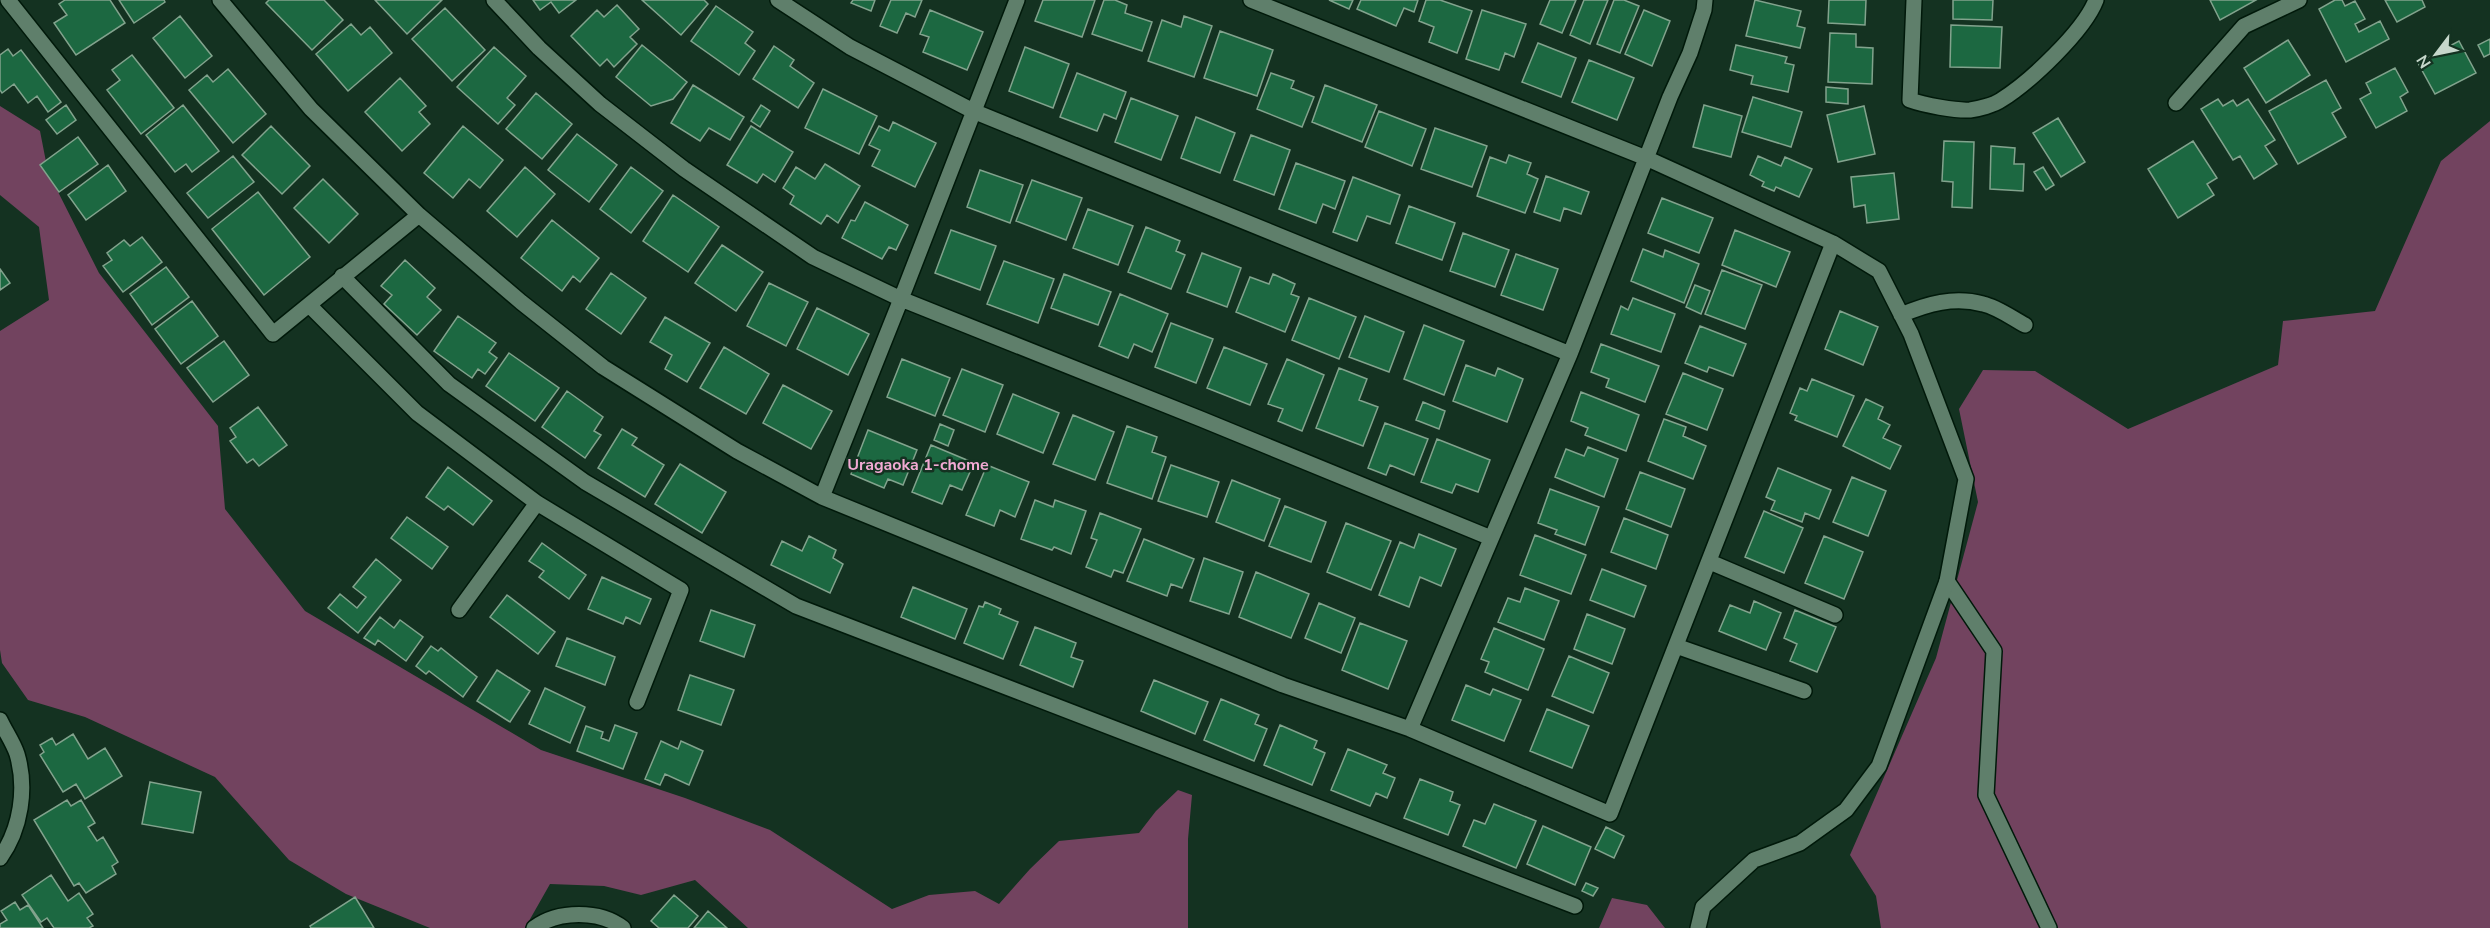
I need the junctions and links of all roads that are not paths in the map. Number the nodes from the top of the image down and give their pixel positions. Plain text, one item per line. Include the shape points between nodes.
1 (8, 0) edge
2 (221, 0) edge
3 (494, 0) edge
4 (778, 0) edge
5 (1017, 0) edge
6 (1251, 0) edge
7 (1705, 0) edge
8 (1914, 0) edge
9 (2096, 0) edge
10 (2299, 0) edge
11 (2176, 103) dead end
12 (973, 111) junction
13 (1646, 158) junction
14 (419, 215) junction
15 (1833, 243) junction
16 (342, 276) junction
17 (901, 300) junction
18 (309, 305) junction
19 (1901, 315) junction
20 (2025, 325) dead end
21 (1570, 354) junction
22 (822, 497) junction
23 (537, 503) junction
24 (1491, 538) junction
25 (1710, 562) junction
26 (1947, 581) junction
27 (459, 610) dead end
28 (1835, 615) dead end
29 (1676, 646) junction
30 (1803, 692) dead end
31 (637, 702) dead end
32 (0, 720) edge
33 (1410, 729) junction
34 (0, 858) edge
35 (1575, 906) dead end
36 (534, 928) edge
37 (622, 928) edge
38 (1698, 928) edge
39 (2049, 928) edge

1 - 18 street via 273,334
2 - 14 street via 311,108
3 - 17 street via 600,104 684,169 813,257
4 - 12 street via 850,47
5 - 12 street
6 - 13 street
7 - 13 street via 1690,53
8 - 9 street via 1910,100 1970,110 2000,102 2045,64 2075,33
10 - 11 street via 2244,26
12 - 17 street
12 - 21 street
13 - 15 street
13 - 21 street
14 - 16 street
14 - 22 street via 603,367 737,451
15 - 19 street via 1879,271
15 - 25 street
16 - 18 street
16 - 35 street via 449,384 585,482 796,606
17 - 22 street
17 - 24 street
18 - 23 street via 417,413
19 - 20 street via 1924,305 1950,301 1984,304
19 - 26 street via 1966,479
21 - 24 street
22 - 33 street via 1283,685
23 - 27 street
23 - 31 street via 681,590
24 - 33 street
25 - 28 street
25 - 29 street
26 - 38 street via 1879,766 1846,810 1800,843 1754,860 1702,907
26 - 39 street via 1994,651 1986,795
29 - 30 street
29 - 33 street via 1610,814
32 - 34 street via 16,752 21,804 15,828
36 - 37 street via 558,918 590,914

